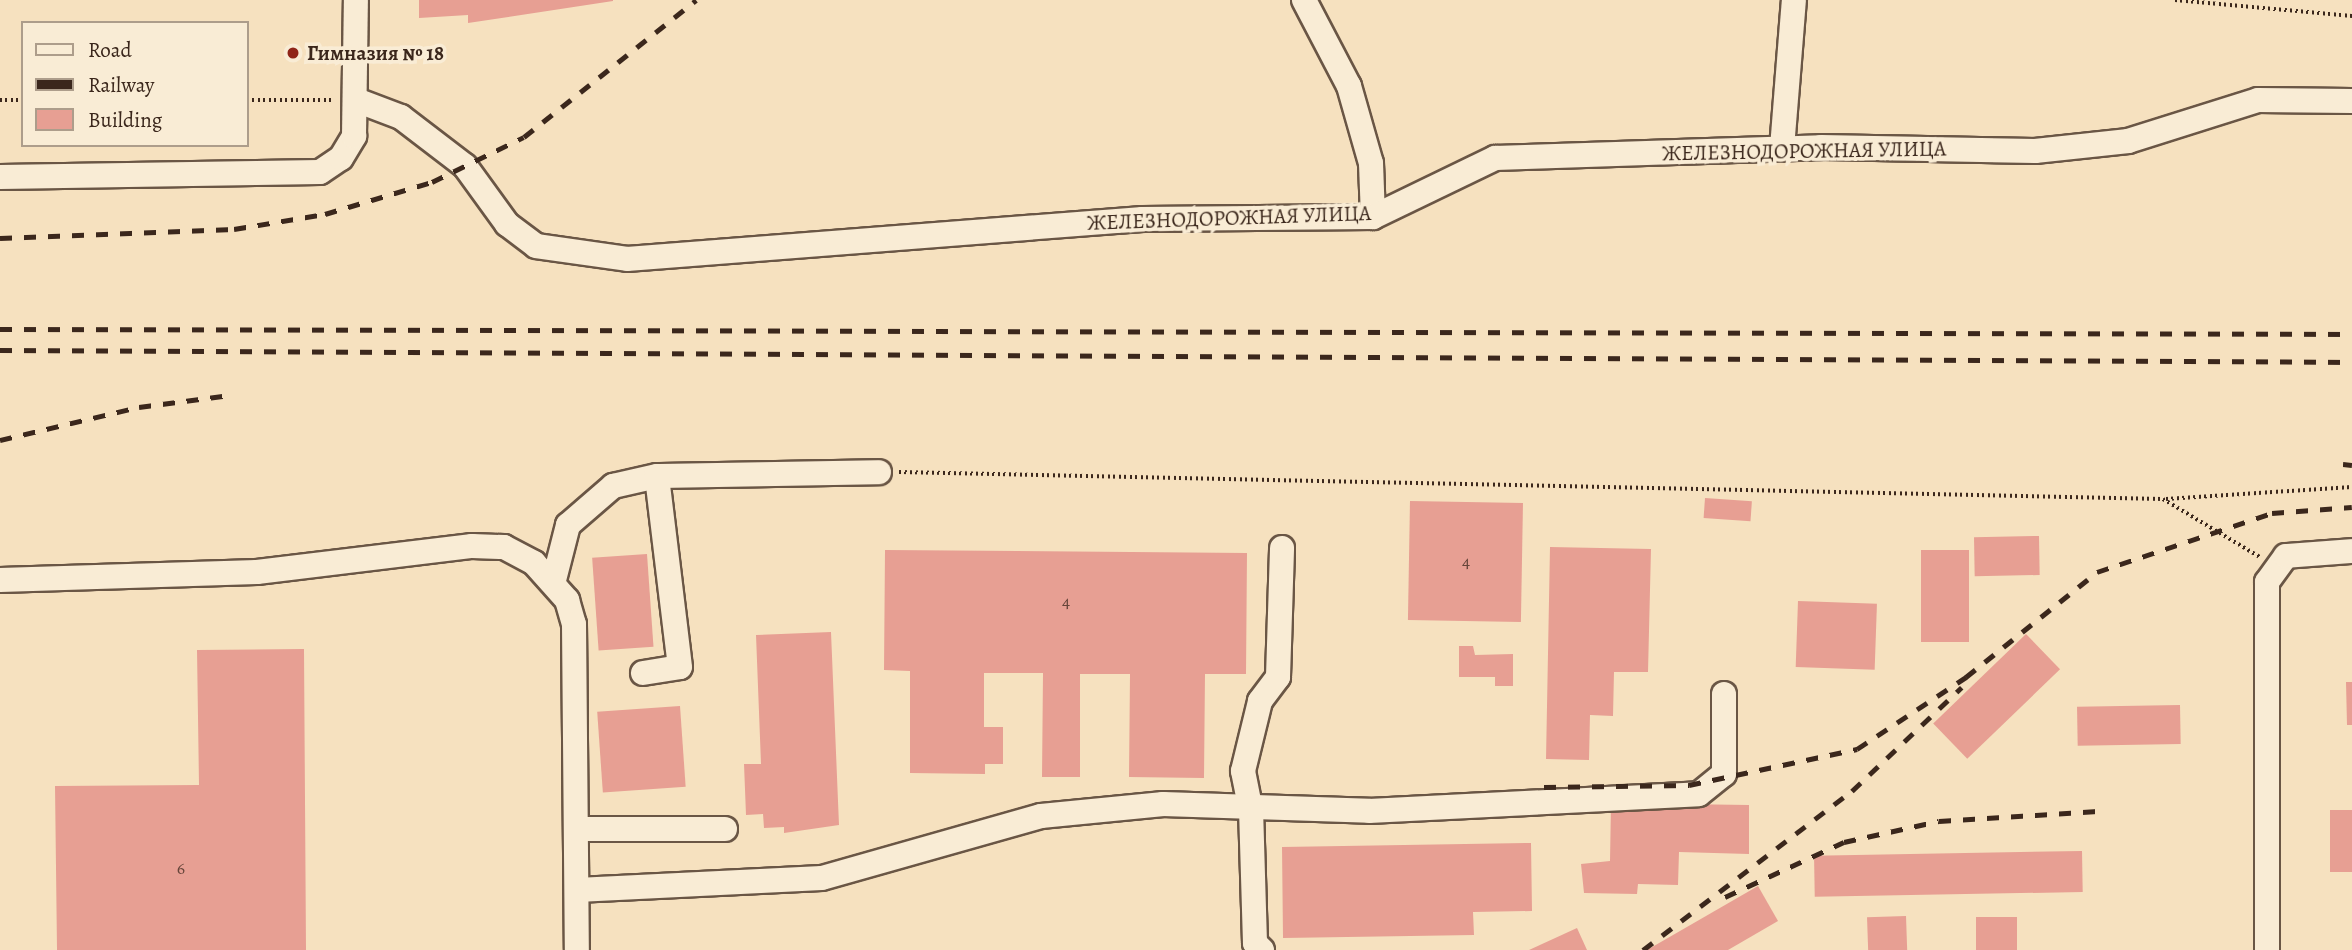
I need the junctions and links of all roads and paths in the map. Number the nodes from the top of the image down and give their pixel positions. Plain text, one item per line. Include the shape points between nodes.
1 (356, 0) edge
2 (1304, 0) edge
3 (1794, 0) edge
4 (2175, 0) edge
5 (2352, 16) edge
6 (0, 100) edge
7 (21, 100) edge
8 (248, 100) edge
9 (356, 100) junction
10 (2352, 101) edge
11 (1782, 148) junction
12 (0, 177) edge
13 (1373, 217) junction
14 (879, 472) joint
15 (657, 476) junction
16 (2352, 487) edge
17 (2163, 499) junction
18 (1282, 548) dead end
19 (2352, 551) edge
20 (2273, 566) junction
21 (0, 580) edge
22 (554, 580) junction
23 (643, 673) dead end
24 (1724, 694) dead end
25 (1251, 811) junction
26 (725, 829) dead end
27 (578, 830) junction
28 (577, 890) junction
29 (577, 950) edge
30 (1262, 950) edge
31 (2267, 950) edge

1 - 9 street
2 - 13 street via 1349,86 1371,163
3 - 11 street
4 - 5 path
6 - 7 path
8 - 9 path
9 - 12 street via 354,136 341,158 307,176
9 - 13 street, ЖЕЛЕЗНОДОРОЖНАЯ УЛИЦА via 401,117 464,166 507,224 536,246 627,259 1142,219
10 - 11 street, ЖЕЛЕЗНОДОРОЖНАЯ УЛИЦА via 2258,100 2128,141 2035,151
11 - 13 street, ЖЕЛЕЗНОДОРОЖНАЯ УЛИЦА via 1495,158
14 - 15 street
14 - 17 path
15 - 22 street via 613,486 568,525
15 - 23 street via 680,667
16 - 17 path
17 - 20 path
18 - 25 street via 1278,677 1260,701 1243,771
19 - 20 street via 2286,556
20 - 31 street via 2267,582
21 - 22 street via 257,572 472,546 504,547
22 - 27 street via 574,624
24 - 25 street via 1724,774 1699,794 1558,805
25 - 28 street via 1163,804 1041,816 822,878
25 - 30 street via 1255,943
26 - 27 street
27 - 28 street
28 - 29 street

